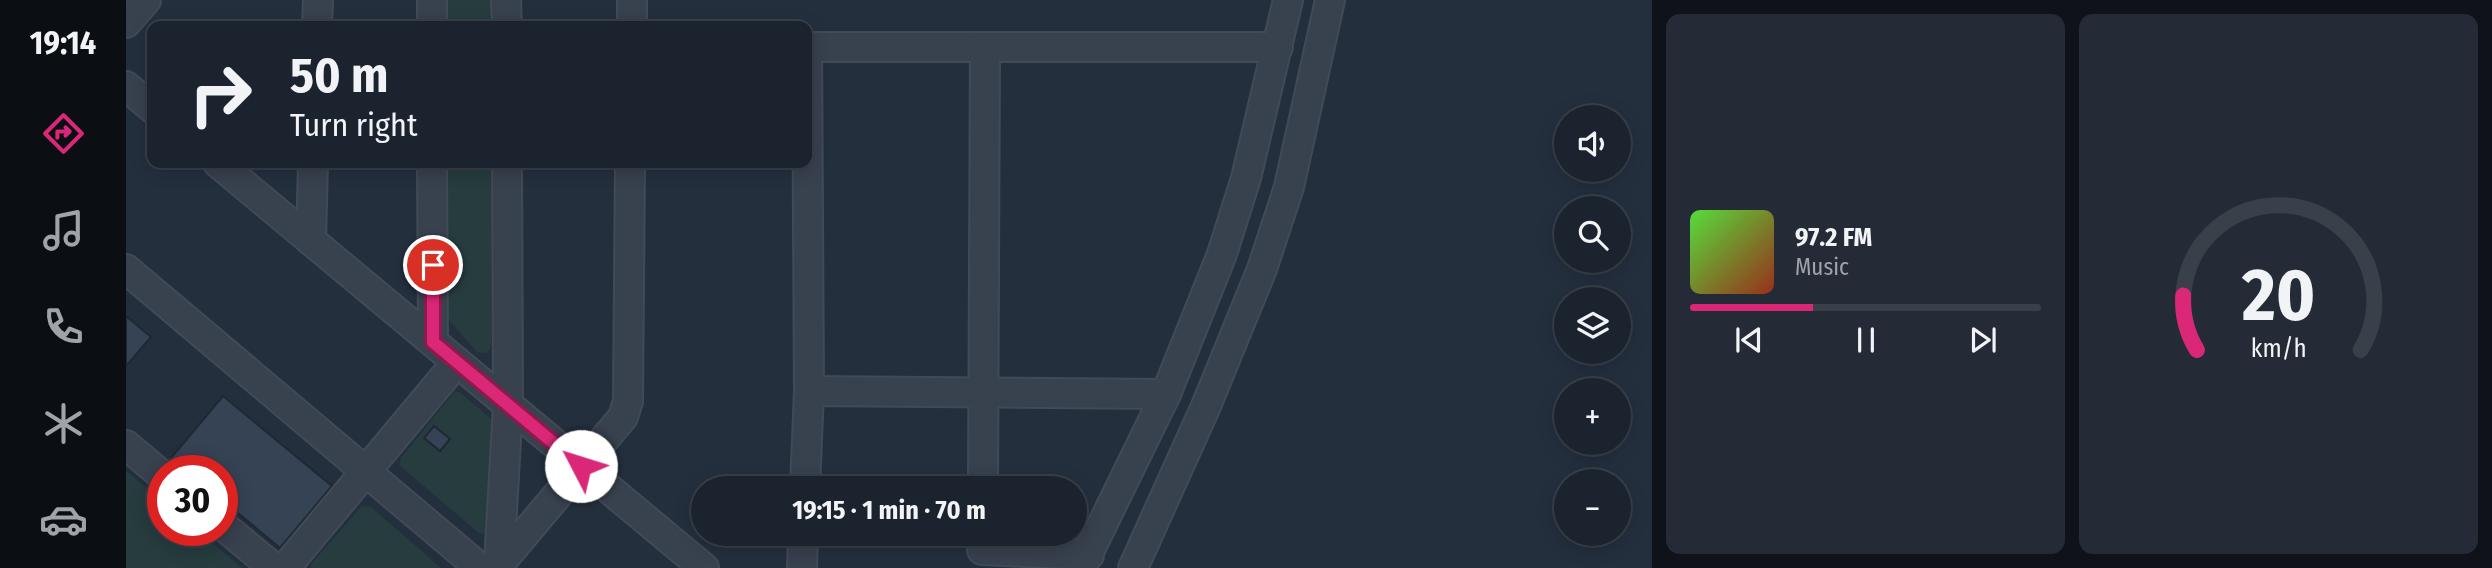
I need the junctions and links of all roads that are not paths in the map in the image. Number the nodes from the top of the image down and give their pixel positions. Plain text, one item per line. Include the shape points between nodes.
1 (146, 0) edge
2 (318, 0) edge
3 (432, 0) edge
4 (506, 0) edge
5 (632, 0) edge
6 (1288, 0) edge
7 (1330, 0) edge
8 (317, 21) edge
9 (432, 21) edge
10 (507, 21) edge
11 (632, 21) edge
12 (126, 23) edge
13 (812, 47) edge
14 (985, 47) junction
15 (1278, 47) junction
16 (126, 86) edge
17 (147, 104) edge
18 (224, 168) edge
19 (313, 168) edge
20 (432, 168) edge
21 (507, 168) edge
22 (630, 168) edge
23 (808, 168) edge
24 (311, 241) junction
25 (126, 269) edge
26 (433, 342) junction
27 (457, 362) junction
28 (809, 391) junction
29 (984, 393) junction
30 (1166, 394) junction
31 (508, 405) junction
32 (126, 445) edge
33 (147, 463) edge
34 (581, 466) junction
35 (366, 471) junction
36 (805, 476) edge
37 (983, 476) edge
38 (238, 538) edge
39 (803, 546) edge
40 (982, 550) edge
41 (1085, 561) edge
42 (491, 567) edge
43 (274, 568) edge
44 (285, 568) edge
45 (704, 568) edge
46 (802, 568) edge
47 (1133, 568) edge

1 - 12 street
2 - 8 street
3 - 9 street
4 - 10 street
5 - 11 street
6 - 15 street
7 - 47 street via 1289,187 1262,269
13 - 14 street
14 - 15 street
14 - 29 street
15 - 30 street via 1247,178
16 - 17 street
18 - 24 street
19 - 24 street
20 - 26 street
21 - 31 street
22 - 34 street via 628,401 623,416
23 - 28 street
24 - 26 street
25 - 35 street
26 - 27 street
27 - 31 street
27 - 35 street
28 - 29 street
28 - 36 street
29 - 30 street
29 - 37 street
30 - 41 street
31 - 34 street
31 - 42 street
32 - 33 street
34 - 42 street
34 - 45 street
35 - 42 street
35 - 44 street
38 - 43 street
39 - 46 street
40 - 41 street

